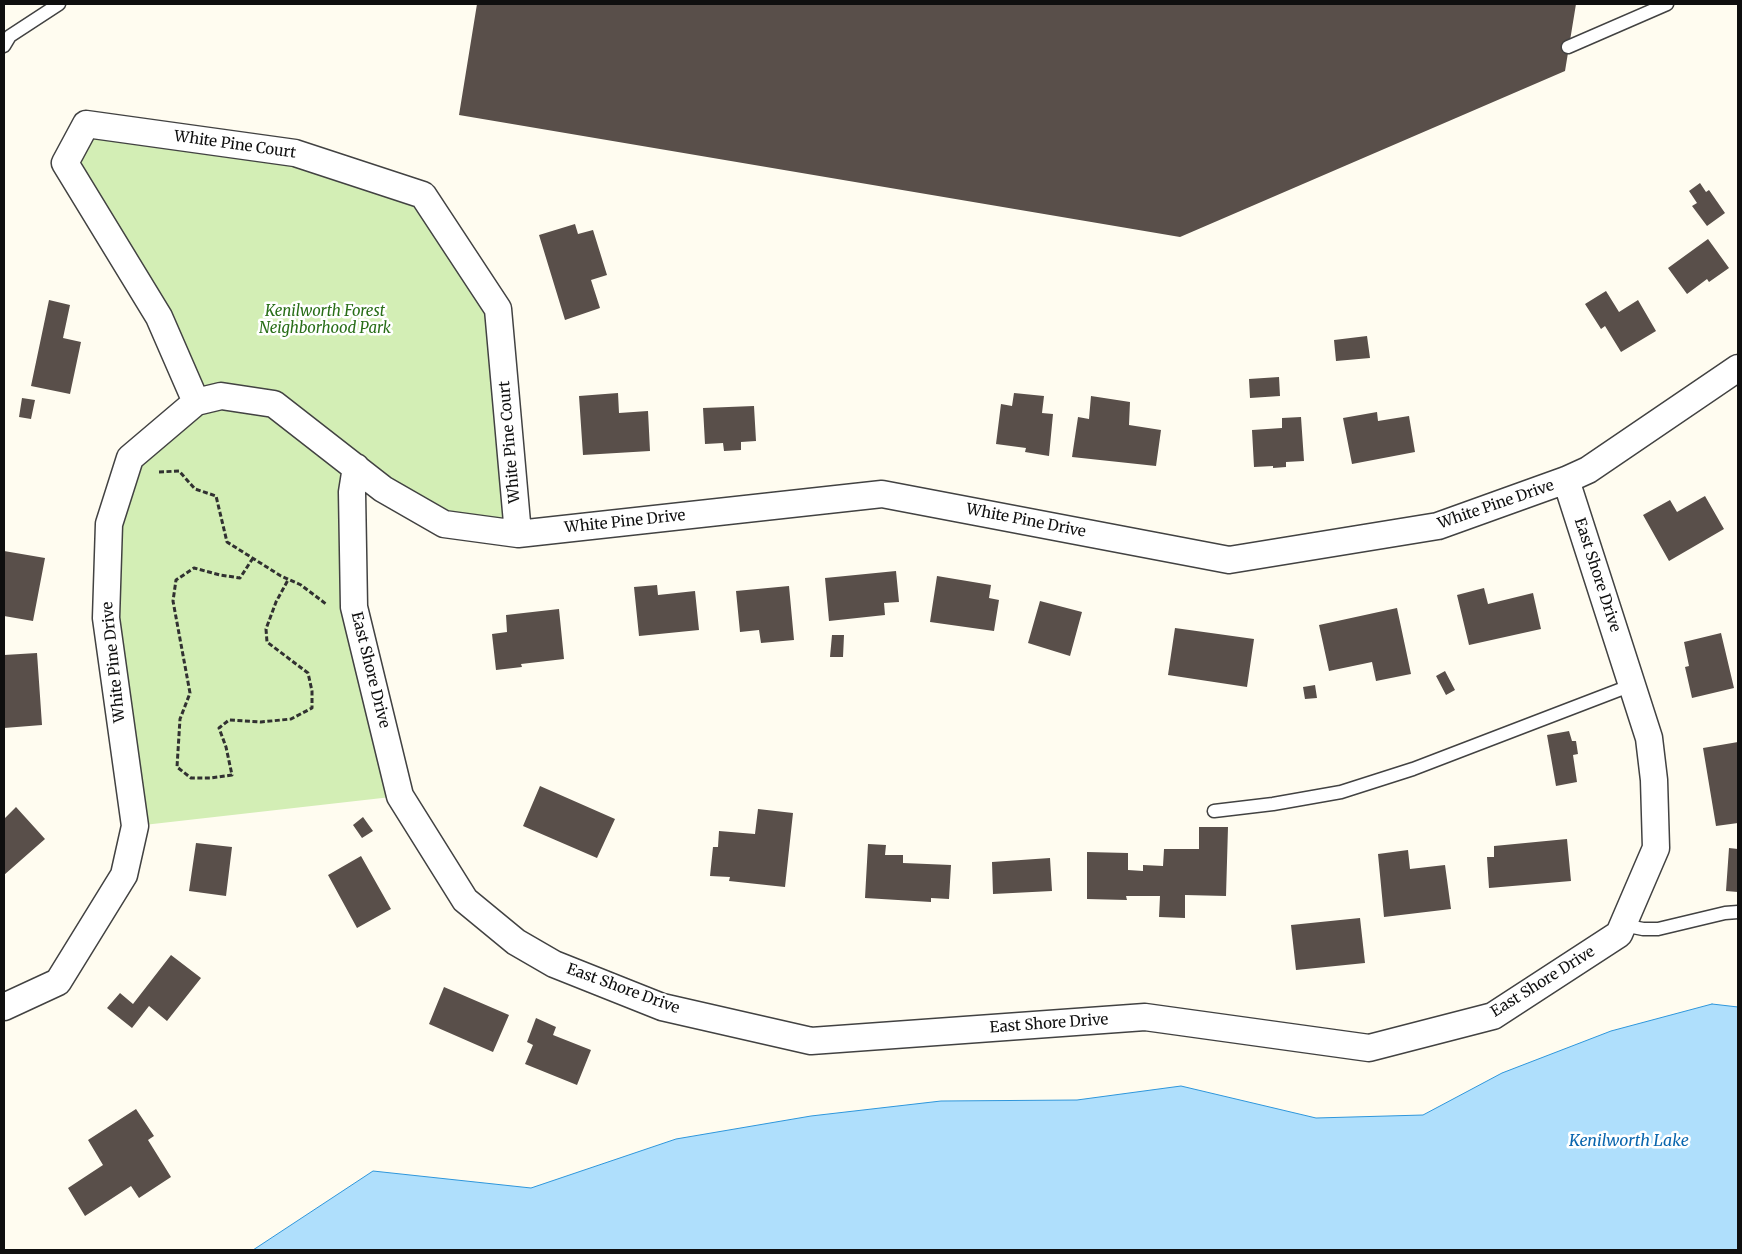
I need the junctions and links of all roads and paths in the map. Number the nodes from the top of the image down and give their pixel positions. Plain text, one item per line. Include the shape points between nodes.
1 (59, 4) edge
2 (1665, 4) edge
3 (4, 46) edge
4 (1568, 47) dead end
5 (1738, 368) edge
6 (196, 402) junction
7 (356, 467) junction
8 (1566, 480) junction
9 (122, 482) junction
10 (518, 534) junction
11 (253, 558) junction
12 (288, 580) junction
13 (358, 625) junction
14 (1632, 685) junction
15 (1214, 811) dead end
16 (1738, 912) edge
17 (1623, 925) junction
18 (4, 1007) edge

1 - 3 lane via 10,36
2 - 4 lane
5 - 8 street, White Pine Drive via 1588,470
6 - 7 street, White Pine Drive via 221,396 274,404
6 - 9 street, White Pine Drive via 130,458
6 - 10 street, White Pine Court via 159,317 65,163 86,124 295,153 422,195 498,309
7 - 10 street, White Pine Drive via 383,489 444,524
7 - 13 street, East Shore Drive via 352,492 354,607
8 - 10 street, White Pine Drive via 1438,526 1229,560 882,494
8 - 14 street, East Shore Drive
9 - 11 path via 160,472 180,471 195,489 216,496 227,542
9 - 18 street, White Pine Drive via 109,524 106,618 135,826 124,875 58,982
11 - 12 path
11 - 12 path via 240,578 194,568 176,580 173,601 190,693 180,719 177,767 191,778 232,775 219,728 229,720 261,722 291,719 312,708 308,674 267,642 266,628
12 - 13 path via 301,585
13 - 17 street, East Shore Drive via 400,796 465,900 516,942 554,964 662,1007 811,1041 1145,1017 1369,1048 1493,1016 1619,934
14 - 15 lane via 1413,769 1341,792
14 - 17 street, East Shore Drive via 1649,738 1656,848
16 - 17 lane via 1658,929

